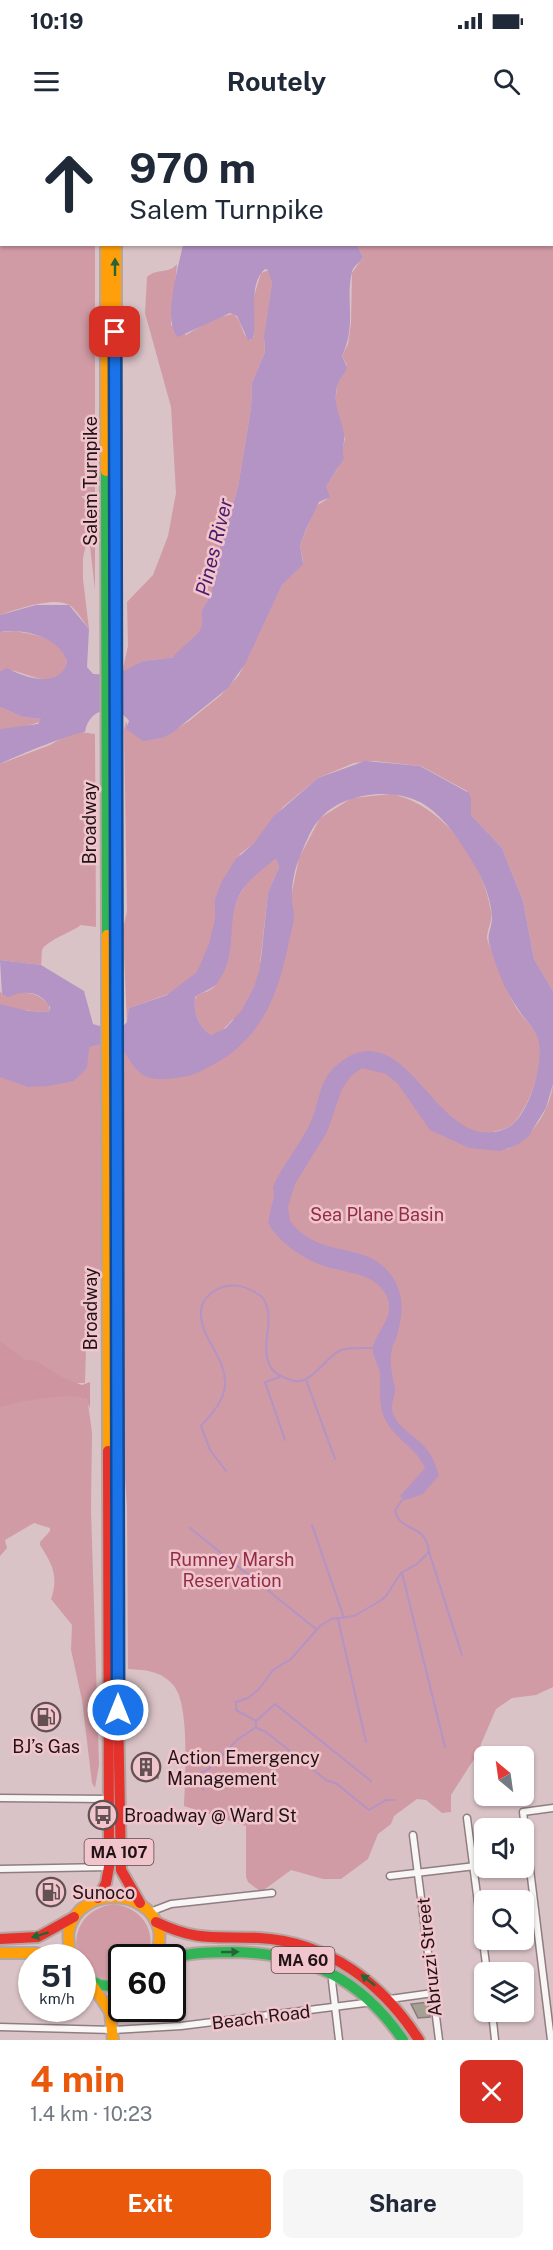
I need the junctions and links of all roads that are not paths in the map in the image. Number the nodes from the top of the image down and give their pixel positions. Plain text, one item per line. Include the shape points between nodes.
1 (106, 246) edge
2 (116, 246) edge
3 (110, 671) junction
4 (110, 718) joint
5 (110, 1047) junction
6 (0, 1798) edge
7 (108, 1799) junction
8 (553, 1808) edge
9 (467, 1818) dead end
10 (523, 1818) edge
11 (413, 1835) dead end
12 (474, 1866) joint
13 (109, 1867) junction
14 (0, 1869) edge
15 (420, 1873) junction
16 (390, 1876) dead end
17 (475, 1878) edge
18 (528, 1878) edge
19 (272, 1893) dead end
20 (98, 1898) junction
21 (140, 1903) junction
22 (150, 1912) junction
23 (75, 1916) junction
24 (156, 1922) junction
25 (0, 1939) edge
26 (69, 1944) edge
27 (159, 1944) edge
28 (0, 1953) edge
29 (18, 1953) edge
30 (186, 1955) edge
31 (486, 1962) edge
32 (334, 1973) junction
33 (433, 1993) junction
34 (96, 1997) edge
35 (390, 1999) junction
36 (373, 2002) junction
37 (336, 2008) junction
38 (493, 2022) edge
39 (0, 2027) edge
40 (113, 2030) edge
41 (339, 2040) edge
42 (403, 2040) edge
43 (419, 2040) edge
44 (439, 2040) edge
45 (495, 2040) edge
46 (551, 2040) edge

1 - 3 main road, Salem Turnpike / MA 107
3 -> 2 main road, Salem Turnpike / MA 107
3 - 4 main road, Salem Turnpike / MA 107
4 - 5 main road, Broadway / MA 107
5 - 7 main road, Broadway / MA 107
5 - 21 main road, Broadway / MA 107 via 118,1835 121,1870
6 - 7 street
7 - 13 main road, Broadway / MA 107
8 - 10 street via 523,1812
9 - 12 street
11 - 15 street, Abruzzi Street
12 - 15 street
13 - 14 street
13 - 20 main road, Broadway / MA 107
15 - 16 street
15 - 33 street, Abruzzi Street
17 - 31 street
18 - 46 street
19 - 22 street via 171,1904
20 - 21 main road via 121,1896
20 - 23 main road
21 - 22 main road
22 - 24 main road
23 -> 25 main road via 38,1937
23 - 26 main road
24 - 27 main road
35 -> 24 main road, MA 60 via 350,1967 310,1948 268,1939 188,1936
28 - 29 main road
30 -> 32 main road, MA 60 via 270,1953 306,1961
32 - 36 main road, MA 60
32 - 37 street
33 - 35 street
33 - 44 street, Abruzzi Street
34 - 40 main road
35 - 43 main road, MA 60
36 - 37 street, Beach Road
36 - 42 main road, MA 60
37 - 40 street, Beach Road
37 - 41 street
38 - 45 street
39 - 40 street, Beach Road

